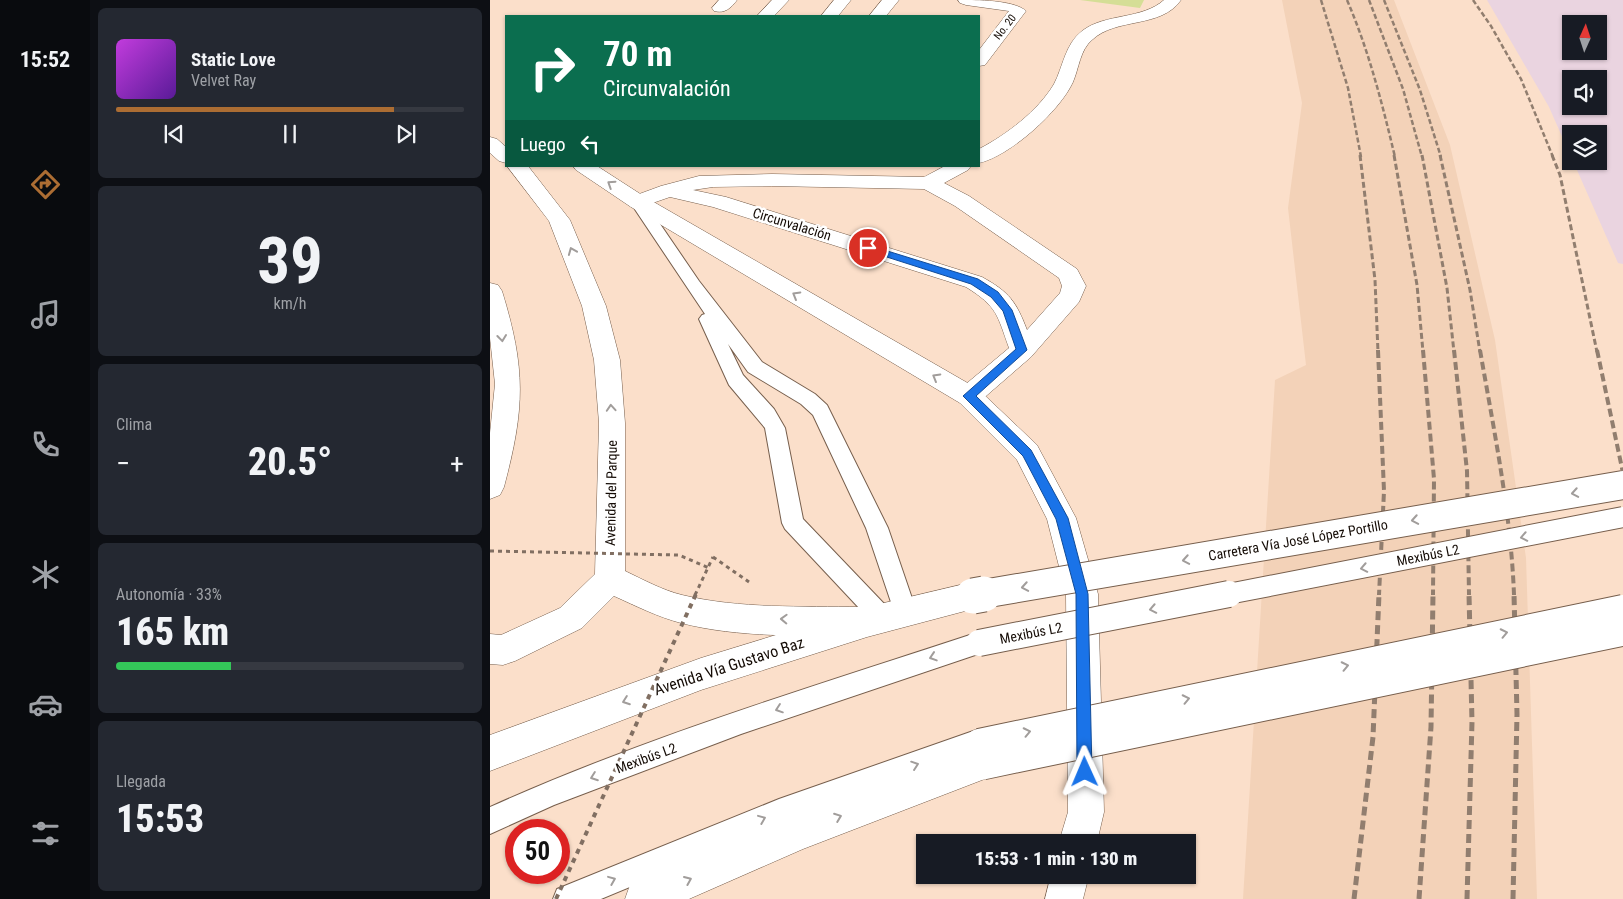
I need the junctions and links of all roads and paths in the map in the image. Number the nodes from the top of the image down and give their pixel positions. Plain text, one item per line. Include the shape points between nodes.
1 (782, 0) edge
2 (843, 0) edge
3 (891, 0) edge
4 (966, 0) edge
5 (1173, 0) edge
6 (766, 15) edge
7 (830, 15) edge
8 (878, 15) edge
9 (980, 61) edge
10 (490, 130) edge
11 (505, 135) edge
12 (490, 143) edge
13 (505, 156) edge
14 (980, 157) edge
15 (518, 167) edge
16 (585, 167) edge
17 (959, 167) edge
18 (928, 183) junction
19 (668, 190) junction
20 (638, 202) junction
21 (693, 285) junction
22 (490, 291) edge
23 (1022, 350) junction
24 (969, 396) junction
25 (1623, 485) edge
26 (490, 487) edge
27 (1623, 517) edge
28 (490, 551) edge
29 (713, 557) dead end
30 (708, 568) junction
31 (610, 579) junction
32 (974, 596) joint
33 (1623, 608) edge
34 (885, 618) junction
35 (1623, 628) edge
36 (490, 649) edge
37 (980, 752) junction
38 (490, 753) edge
39 (490, 821) edge
40 (1080, 834) edge
41 (1068, 884) edge
42 (556, 899) edge
43 (567, 899) edge
44 (644, 899) edge
45 (1064, 899) edge

1 - 6 main road
2 - 7 main road
3 - 8 main road
4 - 9 main road, No. 20 via 1010,6 1018,11
5 - 14 main road via 1156,11 1093,30 1082,39 1060,89 1032,120
10 - 11 main road
12 - 13 main road
31 -> 15 main road, Avenida del Parque via 612,423 607,360 594,306 559,220
20 -> 16 main road
17 - 18 main road
18 - 19 main road via 713,181
18 - 23 main road via 962,201 1069,274 1074,286 1071,296
19 - 20 main road
19 - 23 main road, Circunvalación via 719,202 974,282 994,294 1007,310
20 - 21 lane
24 -> 20 main road
21 - 34 lane via 735,378 770,416 776,428 794,523
21 - 34 lane via 755,367 808,399 820,410 878,528
22 -> 26 main road via 502,332 508,396 501,449
23 - 24 main road
24 - 40 main road via 1027,453 1062,518 1082,594 1086,812
25 -> 32 main road, Carretera Vía José López Portillo, bridge
27 -> 39 lane, Mexibús L2, bridge via 979,643 741,722 550,794
28 - 30 path, bridge via 679,555
29 - 30 path, bridge
30 - 42 path, bridge
34 -> 31 main road via 752,618 690,611
31 - 36 main road via 571,618 503,650
32 - 34 main road, Avenida Vía Gustavo Baz
37 -> 33 lane, bridge
34 -> 38 main road, Avenida Vía Gustavo Baz via 701,674
35 - 37 main road, bridge
43 -> 37 lane via 779,812
44 -> 37 main road
41 - 45 main road

